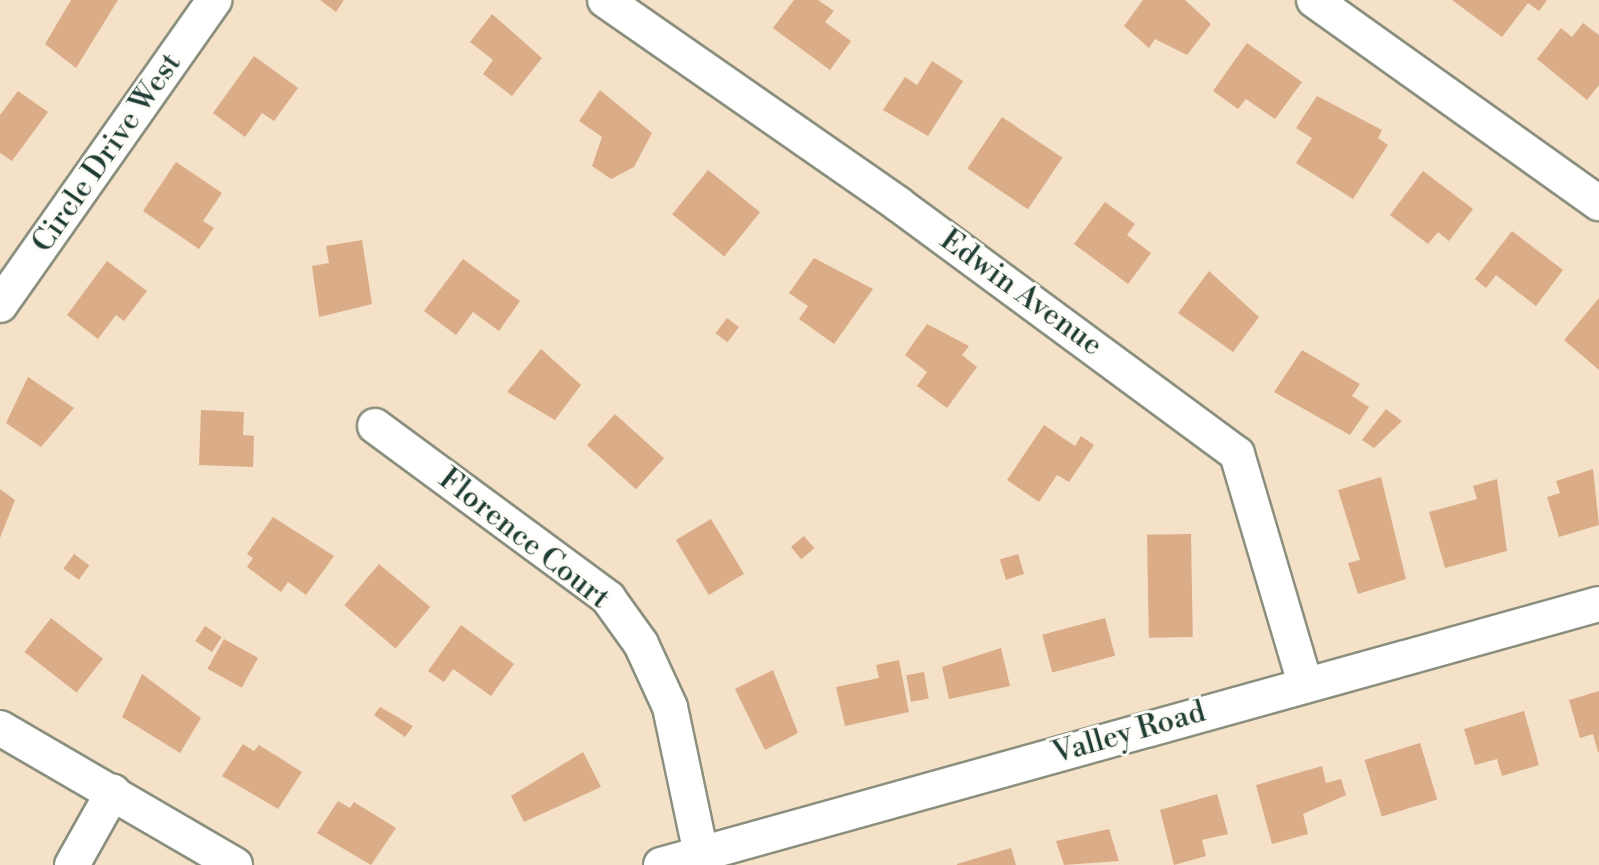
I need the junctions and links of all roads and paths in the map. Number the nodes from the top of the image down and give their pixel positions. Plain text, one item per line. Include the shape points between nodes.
1 (214, 0) edge
2 (605, 0) edge
3 (1314, 0) edge
4 (1599, 203) edge
5 (0, 305) edge
6 (375, 426) dead end
7 (1599, 604) edge
8 (1305, 683) junction
9 (0, 728) edge
10 (113, 792) junction
11 (701, 854) junction
12 (72, 865) edge
13 (235, 865) edge
14 (661, 865) edge

1 - 5 street, Circle Drive West
2 - 8 street, Edwin Avenue via 911,213 1237,454
3 - 4 street
6 - 11 street, Florence Court via 608,598 641,644 670,707
7 - 8 street, Valley Road
8 - 11 street, Valley Road
9 - 10 street
10 - 12 street
10 - 13 street
11 - 14 street, Valley Road

